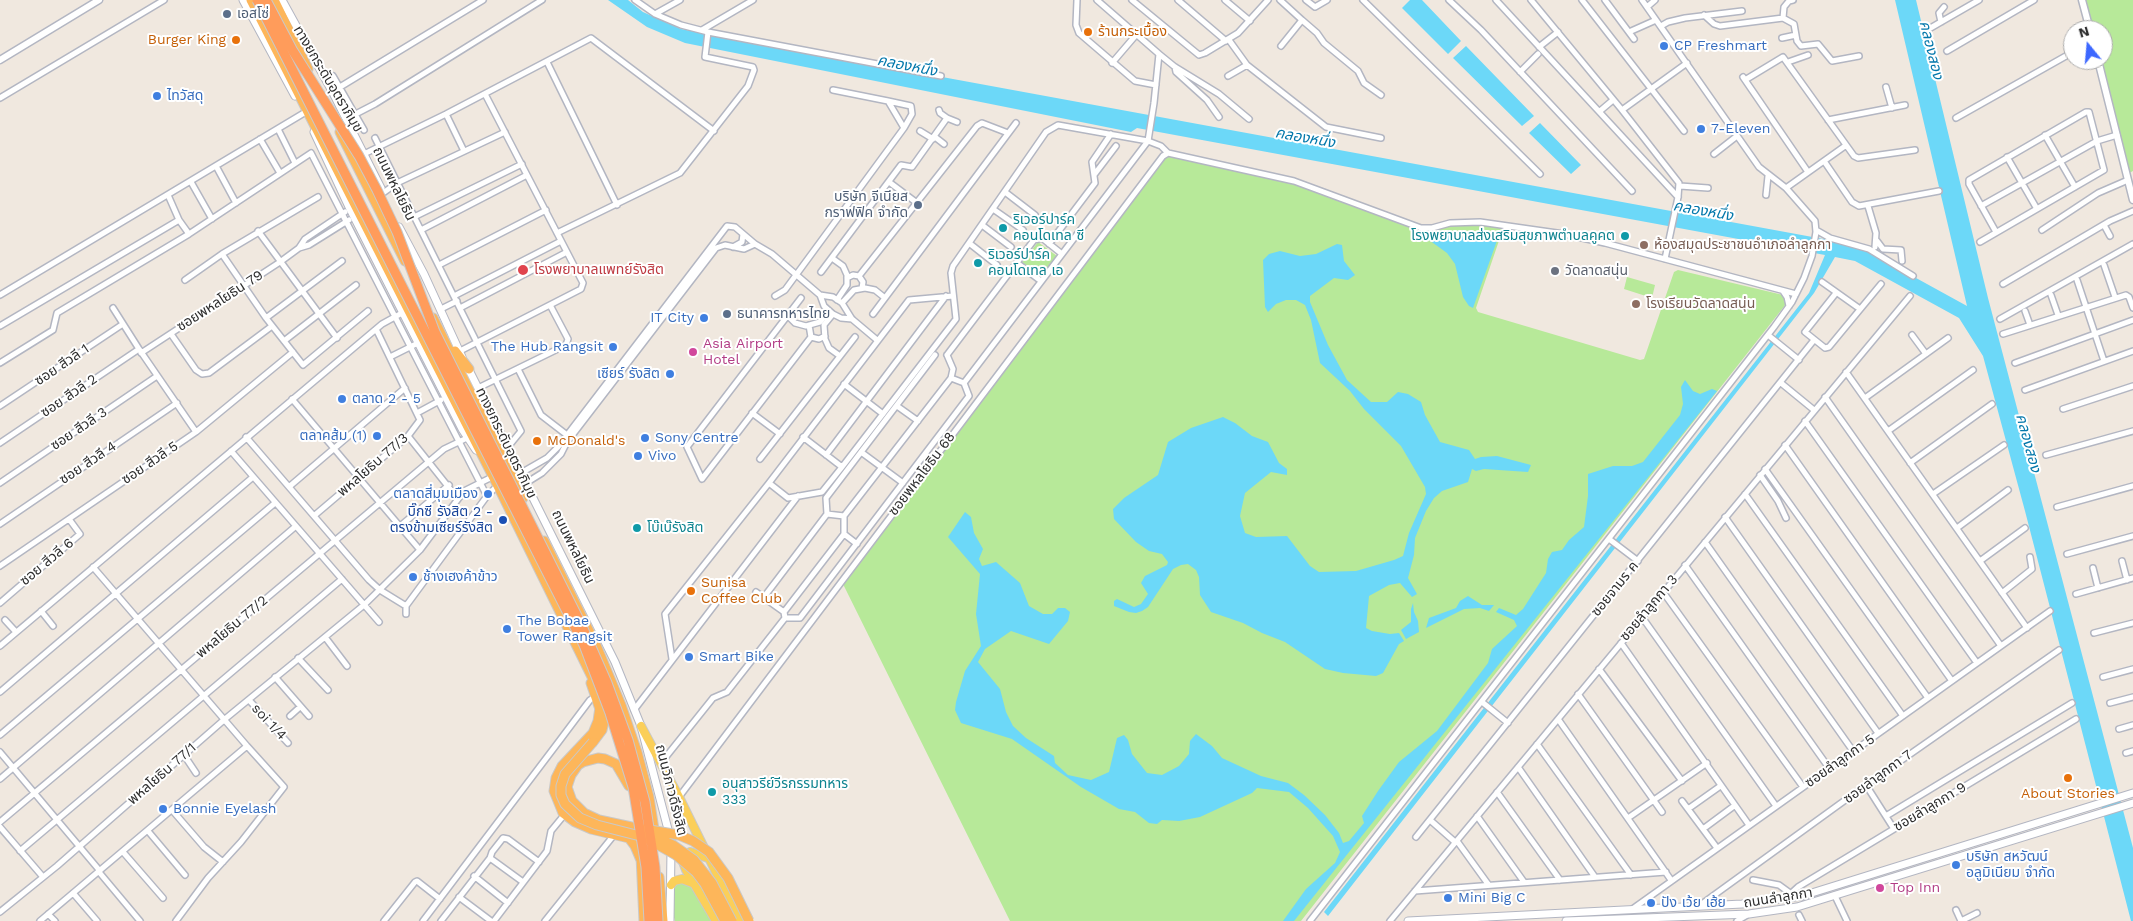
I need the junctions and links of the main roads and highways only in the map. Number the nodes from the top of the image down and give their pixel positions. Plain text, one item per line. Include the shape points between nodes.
1 (244, 0) edge
2 (250, 0) edge
3 (258, 0) edge
4 (266, 0) edge
5 (274, 0) edge
6 (282, 0) edge
7 (442, 336) junction
8 (469, 369) junction
9 (480, 454) junction
10 (588, 671) junction
11 (600, 707) junction
12 (641, 726) junction
13 (629, 786) junction
14 (2133, 793) edge
15 (2133, 803) edge
16 (636, 828) junction
17 (656, 838) joint
18 (708, 858) junction
19 (641, 860) junction
20 (1868, 876) junction
21 (671, 884) junction
22 (1871, 884) junction
23 (696, 885) junction
24 (1612, 920) edge
25 (644, 921) edge
26 (649, 921) edge
27 (658, 921) edge
28 (663, 921) edge
29 (670, 921) edge
30 (716, 921) edge
31 (725, 921) edge
32 (732, 921) edge
33 (740, 921) edge
34 (749, 921) edge
35 (1408, 921) edge
36 (1566, 921) edge

1 - 9 main road via 304,113 442,400
2 - 9 highway
3 - 26 highway, ทางยกระดับอุตราภิมุข, bridge via 584,645 633,787 646,867
4 - 27 highway, ทางยกระดับอุตราภิมุข, bridge via 292,51 377,190 436,332 604,676 628,740 645,802 655,867
5 - 7 highway, ถนนพหลโยธิน
6 - 8 main road, ถนนพหลโยธิน via 364,154
7 - 8 highway
7 - 17 highway, ถนนพหลโยธิน via 607,670 637,752
8 - 12 main road, ถนนพหลโยธิน via 615,662
9 - 10 highway
10 - 11 highway
10 - 13 highway via 608,712
11 - 19 highway via 593,733 562,766 554,791 565,814 575,822 629,838
11 - 31 highway, bridge via 603,726 565,774 561,786 565,804 580,818 644,837 676,855 705,884
12 - 18 main road, ถนนพหลโยธิน
12 - 21 main road, ถนนวิภาวดีรังสิต via 671,842
13 - 16 highway via 616,764 598,758 583,762 571,775 567,788 572,801 584,813 599,820
13 - 19 highway
14 - 20 main road, ถนนลำลูกกา
15 - 22 main road, ถนนลำลูกกา
16 - 32 highway, bridge via 660,837 694,860 712,883
16 - 34 highway, bridge via 679,835 709,852 728,878
17 - 28 highway, ถนนวิภาวดีรังสิต
18 - 23 main road via 690,852 683,856 683,864
18 - 33 main road, ถนนพหลโยธิน
19 - 25 highway
20 - 22 main road
20 - 35 main road, ถนนลำลูกกา via 1802,896 1742,904
21 - 23 main road via 682,879
21 - 29 main road, ถนนวิภาวดีรังสิต
22 - 24 main road, ถนนลำลูกกา via 1784,910
23 - 30 main road
24 - 36 main road, ถนนลำลูกกา

